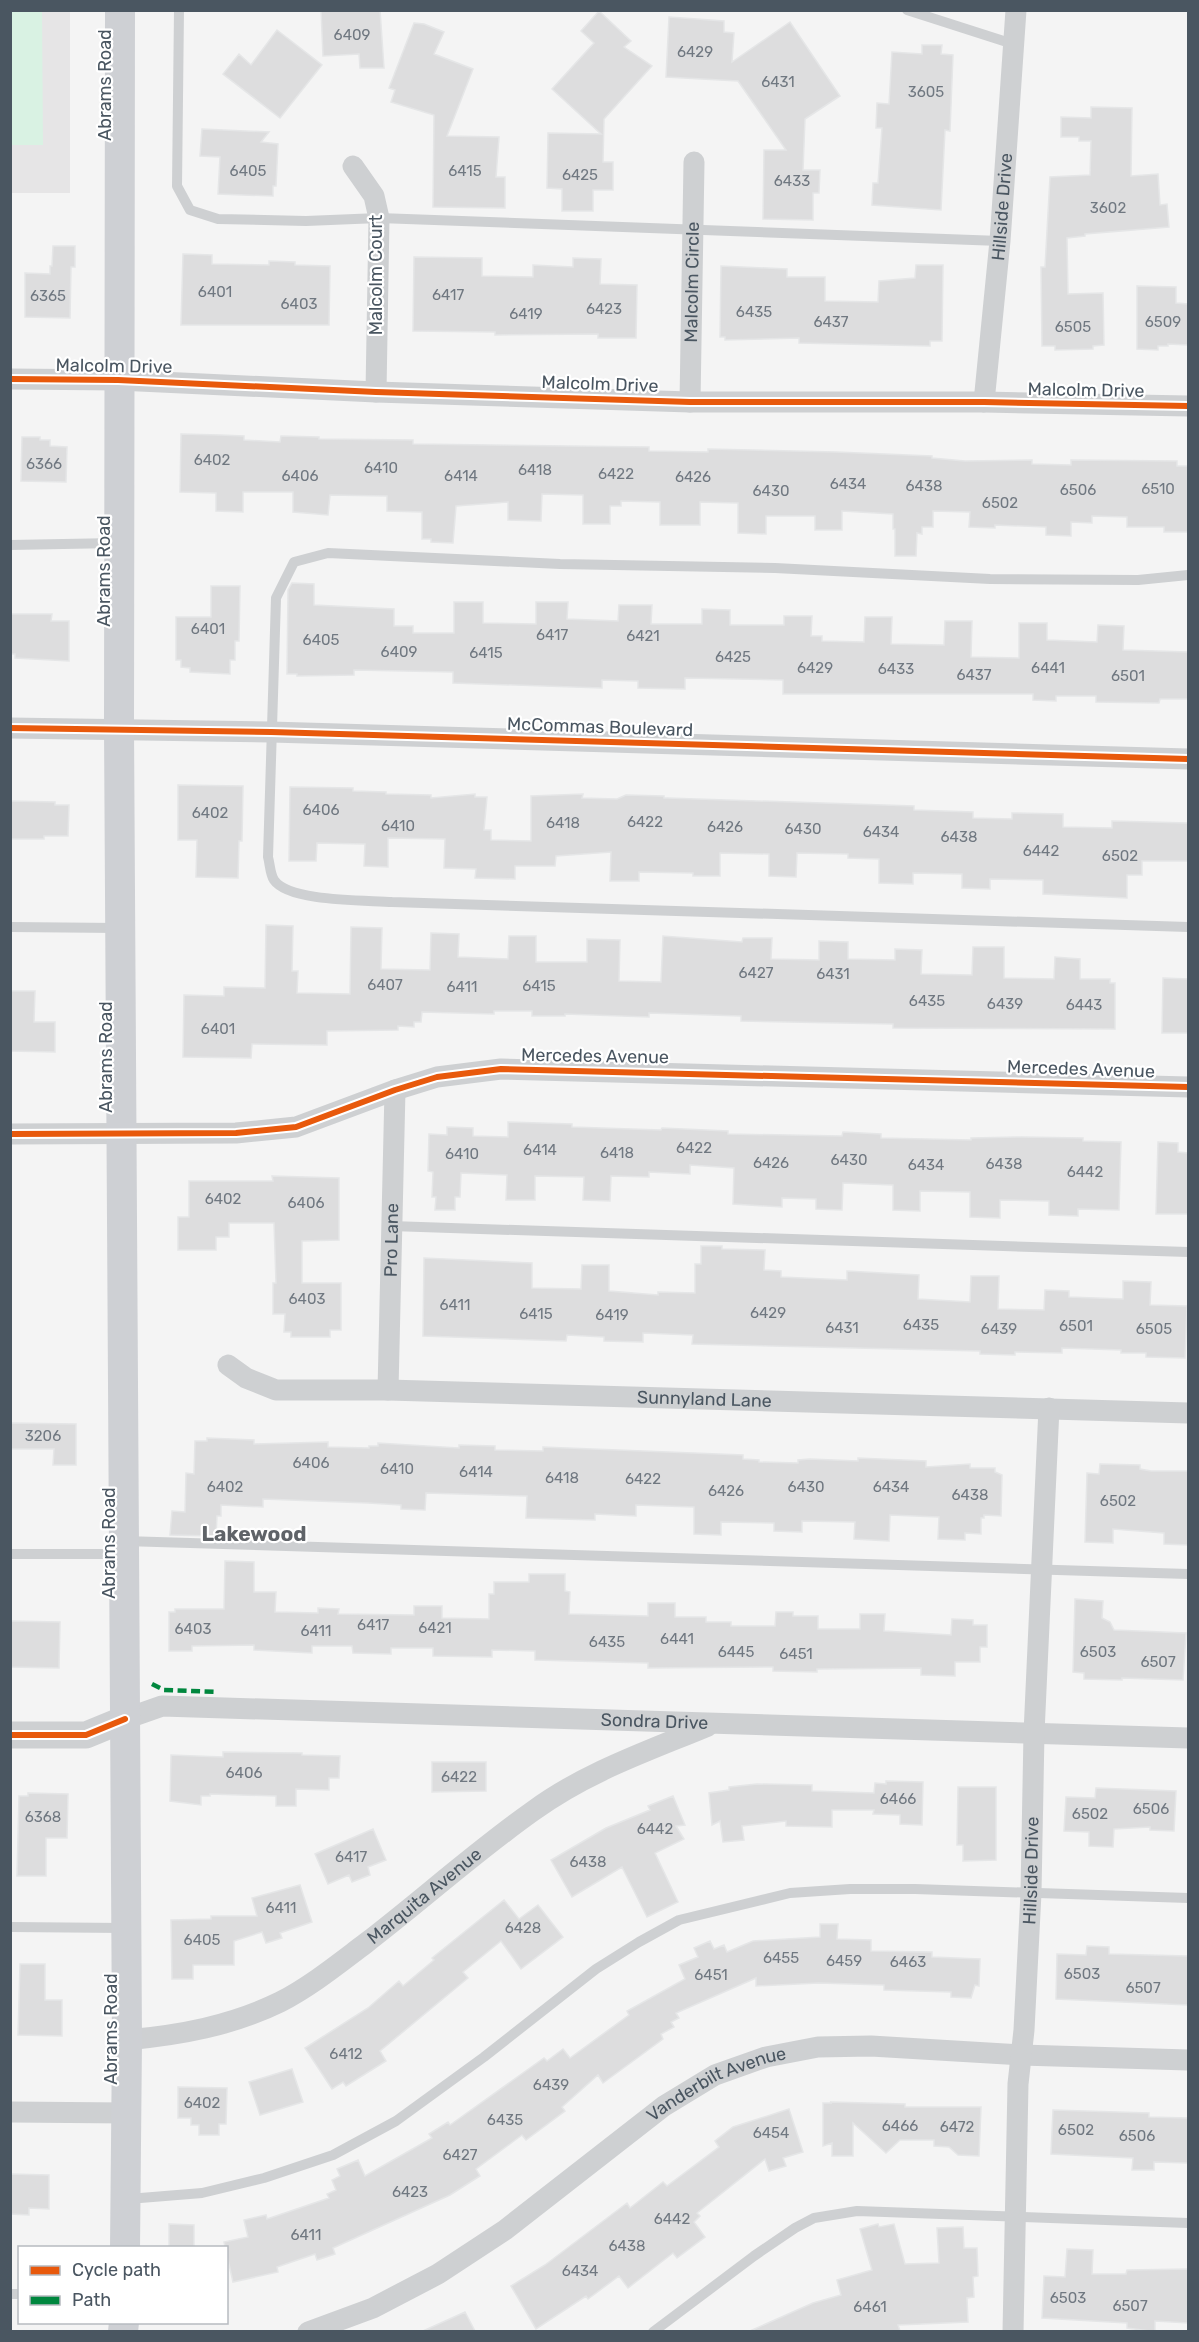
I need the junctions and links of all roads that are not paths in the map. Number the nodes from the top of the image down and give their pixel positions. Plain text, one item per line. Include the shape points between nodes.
1 (120, 10) edge
2 (179, 10) edge
3 (908, 10) edge
4 (1016, 10) edge
5 (1013, 44) junction
6 (694, 162) dead end
7 (353, 166) dead end
8 (379, 218) junction
9 (693, 228) junction
10 (1000, 241) junction
11 (10, 379) edge
12 (118, 380) junction
13 (376, 392) junction
14 (690, 402) junction
15 (984, 402) junction
16 (1188, 406) edge
17 (119, 543) junction
18 (10, 545) edge
19 (1188, 575) edge
20 (10, 728) edge
21 (119, 728) junction
22 (271, 732) junction
23 (1188, 759) edge
24 (10, 927) edge
25 (1188, 927) edge
26 (120, 928) junction
27 (1188, 1087) edge
28 (395, 1090) junction
29 (10, 1134) edge
30 (122, 1134) junction
31 (391, 1226) junction
32 (1188, 1251) edge
33 (228, 1365) dead end
34 (388, 1390) junction
35 (1049, 1408) junction
36 (1188, 1413) edge
37 (124, 1548) junction
38 (10, 1554) edge
39 (1042, 1570) junction
40 (1188, 1574) edge
41 (125, 1719) junction
42 (713, 1724) junction
43 (1034, 1733) junction
44 (10, 1735) edge
45 (1188, 1738) edge
46 (1031, 1893) junction
47 (1188, 1898) edge
48 (10, 1927) edge
49 (125, 1928) junction
50 (127, 2040) junction
51 (1021, 2055) junction
52 (1188, 2060) edge
53 (10, 2112) edge
54 (127, 2113) junction
55 (125, 2200) junction
56 (1016, 2218) junction
57 (1188, 2223) edge
58 (125, 2246) edge
59 (308, 2331) edge
60 (653, 2331) edge
61 (1013, 2331) edge

1 - 12 main road, Abrams Road
2 - 8 lane via 177,186 190,210 218,219
3 - 5 lane
4 - 5 street, Hillside Drive
5 - 10 street, Hillside Drive
6 - 9 street, Malcolm Circle
7 - 8 street, Malcolm Court via 374,196
8 - 9 lane
8 - 13 street, Malcolm Court
9 - 10 lane
9 - 14 street, Malcolm Circle
10 - 15 street, Hillside Drive
11 - 12 street, Malcolm Drive
12 - 13 street, Malcolm Drive
12 - 17 main road, Abrams Road
13 - 14 street, Malcolm Drive
14 - 15 street, Malcolm Drive
15 - 16 street, Malcolm Drive
17 - 18 lane
17 - 21 main road, Abrams Road
19 - 22 lane via 1138,580 990,579 328,553 294,562 276,598
20 - 21 street, McCommas Boulevard
21 - 22 street, McCommas Boulevard
21 - 26 main road, Abrams Road
22 - 23 street, McCommas Boulevard
22 - 25 lane via 268,857 274,879 287,891 306,896
24 - 26 lane
26 - 30 main road, Abrams Road
27 - 28 street, Mercedes Avenue via 501,1069 437,1077
28 - 30 street, Mercedes Avenue via 296,1127 236,1133
28 - 31 street, Pro Lane
29 - 30 street, Mercedes Avenue
30 - 37 main road, Abrams Road
31 - 32 lane
31 - 34 street, Pro Lane
33 - 34 street, Sunnyland Lane via 246,1378 276,1390
34 - 35 street, Sunnyland Lane
35 - 36 street, Sunnyland Lane
35 - 39 street, Hillside Drive
37 - 38 lane
37 - 39 lane
37 - 41 main road, Abrams Road
39 - 40 lane
39 - 43 street, Hillside Drive
41 - 42 street, Sondra Drive via 162,1706
41 - 44 street via 86,1735
41 - 49 main road, Abrams Road
42 - 43 street, Sondra Drive
42 - 50 street, Marquita Avenue via 571,1785 532,1811 320,1978 280,2002 211,2028 177,2036
43 - 45 street, Sondra Drive
43 - 46 street, Hillside Drive
46 - 47 lane
46 - 51 street, Hillside Drive
46 - 55 lane via 850,1889 790,1893 679,1920 596,1969 396,2121 333,2155 202,2193
48 - 49 lane
49 - 50 main road, Abrams Road
50 - 54 main road, Abrams Road
51 - 52 street, Vanderbilt Avenue
51 - 56 street, Hillside Drive
51 - 59 street, Vanderbilt Avenue via 871,2046 818,2047 766,2056 715,2075 664,2106 506,2229 438,2274 373,2308
53 - 54 street
54 - 55 main road, Abrams Road
55 - 58 main road, Abrams Road
56 - 57 lane
56 - 60 lane via 857,2211 814,2218 754,2256
56 - 61 street, Hillside Drive

